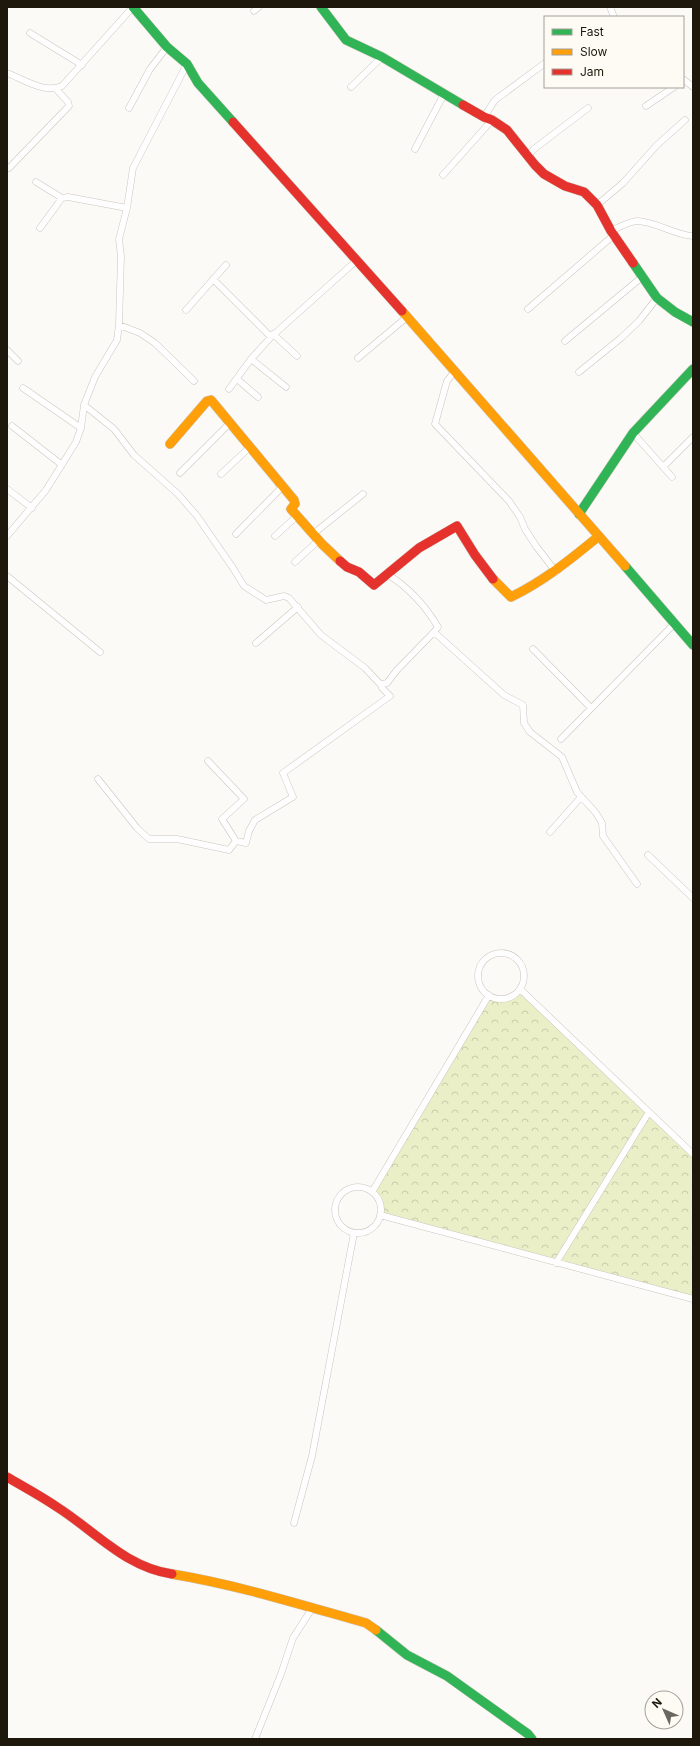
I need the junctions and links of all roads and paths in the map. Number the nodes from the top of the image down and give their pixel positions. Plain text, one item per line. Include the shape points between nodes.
1 (133, 7) edge
2 (321, 7) edge
3 (30, 33) dead end
4 (167, 47) junction
5 (382, 57) junction
6 (187, 64) junction
7 (544, 64) edge
8 (82, 65) junction
9 (7, 73) edge
10 (684, 80) edge
11 (351, 87) dead end
12 (693, 87) edge
13 (673, 88) edge
14 (56, 89) junction
15 (444, 94) junction
16 (646, 106) dead end
17 (129, 108) dead end
18 (588, 108) dead end
19 (489, 118) junction
20 (685, 120) dead end
21 (415, 149) dead end
22 (529, 155) junction
23 (9, 168) dead end
24 (443, 175) dead end
25 (36, 182) dead end
26 (62, 198) junction
27 (597, 205) junction
28 (127, 208) junction
29 (40, 228) dead end
30 (613, 233) junction
31 (693, 236) edge
32 (356, 261) junction
33 (226, 265) dead end
34 (642, 277) junction
35 (213, 279) junction
36 (657, 298) junction
37 (528, 309) dead end
38 (186, 310) dead end
39 (407, 317) junction
40 (693, 322) edge
41 (119, 325) junction
42 (272, 336) junction
43 (565, 341) dead end
44 (7, 350) edge
45 (298, 356) dead end
46 (358, 358) dead end
47 (251, 359) junction
48 (18, 361) dead end
49 (693, 369) edge
50 (455, 371) junction
51 (579, 372) dead end
52 (237, 379) junction
53 (194, 381) dead end
54 (286, 387) dead end
55 (23, 388) dead end
56 (229, 389) dead end
57 (258, 397) dead end
58 (84, 405) junction
59 (230, 423) junction
60 (12, 426) dead end
61 (81, 428) junction
62 (633, 433) junction
63 (693, 437) edge
64 (170, 444) dead end
65 (250, 447) junction
66 (62, 465) junction
67 (663, 467) junction
68 (180, 473) dead end
69 (221, 474) dead end
70 (672, 477) dead end
71 (283, 486) junction
72 (7, 489) edge
73 (363, 494) dead end
74 (32, 508) junction
75 (579, 514) junction
76 (297, 516) junction
77 (236, 534) dead end
78 (7, 535) edge
79 (275, 536) dead end
80 (599, 536) junction
81 (316, 537) junction
82 (296, 562) dead end
83 (556, 572) junction
84 (387, 574) junction
85 (7, 576) edge
86 (298, 608) junction
87 (674, 624) junction
88 (434, 632) junction
89 (256, 643) dead end
90 (693, 645) edge
91 (532, 649) dead end
92 (100, 652) dead end
93 (382, 686) junction
94 (591, 708) junction
95 (561, 739) dead end
96 (208, 761) dead end
97 (98, 779) dead end
98 (581, 797) junction
99 (550, 832) dead end
100 (236, 841) junction
101 (648, 855) dead end
102 (637, 884) dead end
103 (693, 898) edge
104 (520, 989) junction
105 (489, 995) junction
106 (649, 1112) junction
107 (693, 1154) edge
108 (372, 1192) junction
109 (380, 1215) junction
110 (354, 1232) junction
111 (556, 1263) junction
112 (693, 1299) edge
113 (7, 1477) edge
114 (294, 1523) dead end
115 (313, 1608) junction
116 (255, 1739) edge
117 (532, 1739) edge

1 - 4 street
1 - 8 street
2 - 5 street via 346,40
3 - 8 street
4 - 6 street
4 - 17 street via 150,69
5 - 11 street
5 - 15 street
6 - 28 street via 133,168
6 - 32 street via 198,83
7 - 19 street via 495,100
8 - 14 street
9 - 14 street via 48,90
10 - 12 street
13 - 16 street
14 - 23 street via 68,102 68,106
15 - 19 street
15 - 21 street
18 - 22 street
19 - 22 street via 510,133
19 - 24 street
20 - 27 street
22 - 27 street via 536,167 555,181 577,192 584,192
25 - 26 street
26 - 28 street
26 - 29 street
27 - 30 street
28 - 41 street via 119,239
30 - 31 street via 637,221
30 - 34 street
30 - 37 street
32 - 39 street
32 - 42 street
33 - 35 street
34 - 36 street
34 - 43 street
35 - 38 street
35 - 42 street
36 - 40 street
36 - 51 street via 639,321
39 - 46 street
39 - 50 street via 439,357
41 - 53 street via 140,333 155,344
41 - 58 street via 117,340
42 - 45 street
42 - 47 street
44 - 48 street
47 - 52 street
47 - 54 street
49 - 62 street
50 - 75 street
50 - 83 street via 446,381 435,424 509,501 525,530
52 - 56 street
52 - 57 street
55 - 61 street
58 - 61 street
58 - 86 street via 114,429 134,455 188,505 244,586 266,600 284,596
59 - 64 street via 209,400
59 - 65 street
59 - 68 street
60 - 66 street
61 - 66 street
62 - 67 street
62 - 75 street
63 - 67 street
65 - 69 street
65 - 71 street
66 - 74 street
67 - 70 street
71 - 76 street via 295,502 291,509
71 - 77 street
72 - 74 street
73 - 81 street
74 - 78 street
75 - 80 street
76 - 79 street
76 - 81 street
80 - 83 street
80 - 87 street
81 - 82 street
81 - 84 street via 347,567 359,572 374,585
83 - 84 street via 511,597 491,577 457,526 419,548
84 - 88 street via 401,582 427,609 438,626
85 - 92 street
86 - 89 street
86 - 93 street via 321,635 365,668
87 - 90 street
87 - 94 street
88 - 93 street
88 - 98 street via 504,695 523,705 524,723 530,732 562,757
91 - 94 street
93 - 100 street via 390,696 283,773 293,797 256,820 249,831 246,843
94 - 95 street
96 - 100 street via 244,799 222,819
97 - 100 street via 137,828 149,839 177,839 229,850
98 - 99 street
98 - 102 street via 596,813 602,823 604,836
101 - 103 street
104 - 105 street via 506,999 497,999
104 - 105 street via 524,981 520,963 514,957 497,954 488,957 479,972 482,989
104 - 106 street
105 - 108 street
106 - 107 street
106 - 111 street
108 - 109 street via 380,1207
108 - 110 street via 364,1188 354,1188 346,1191 337,1201 335,1215 339,1223 345,1229
109 - 110 street via 370,1229
109 - 111 street
110 - 114 street via 312,1456
111 - 112 street
113 - 115 street via 58,1507 105,1544 140,1565 157,1572 202,1579
115 - 116 street via 293,1638
115 - 117 street via 366,1623 407,1655 448,1676

